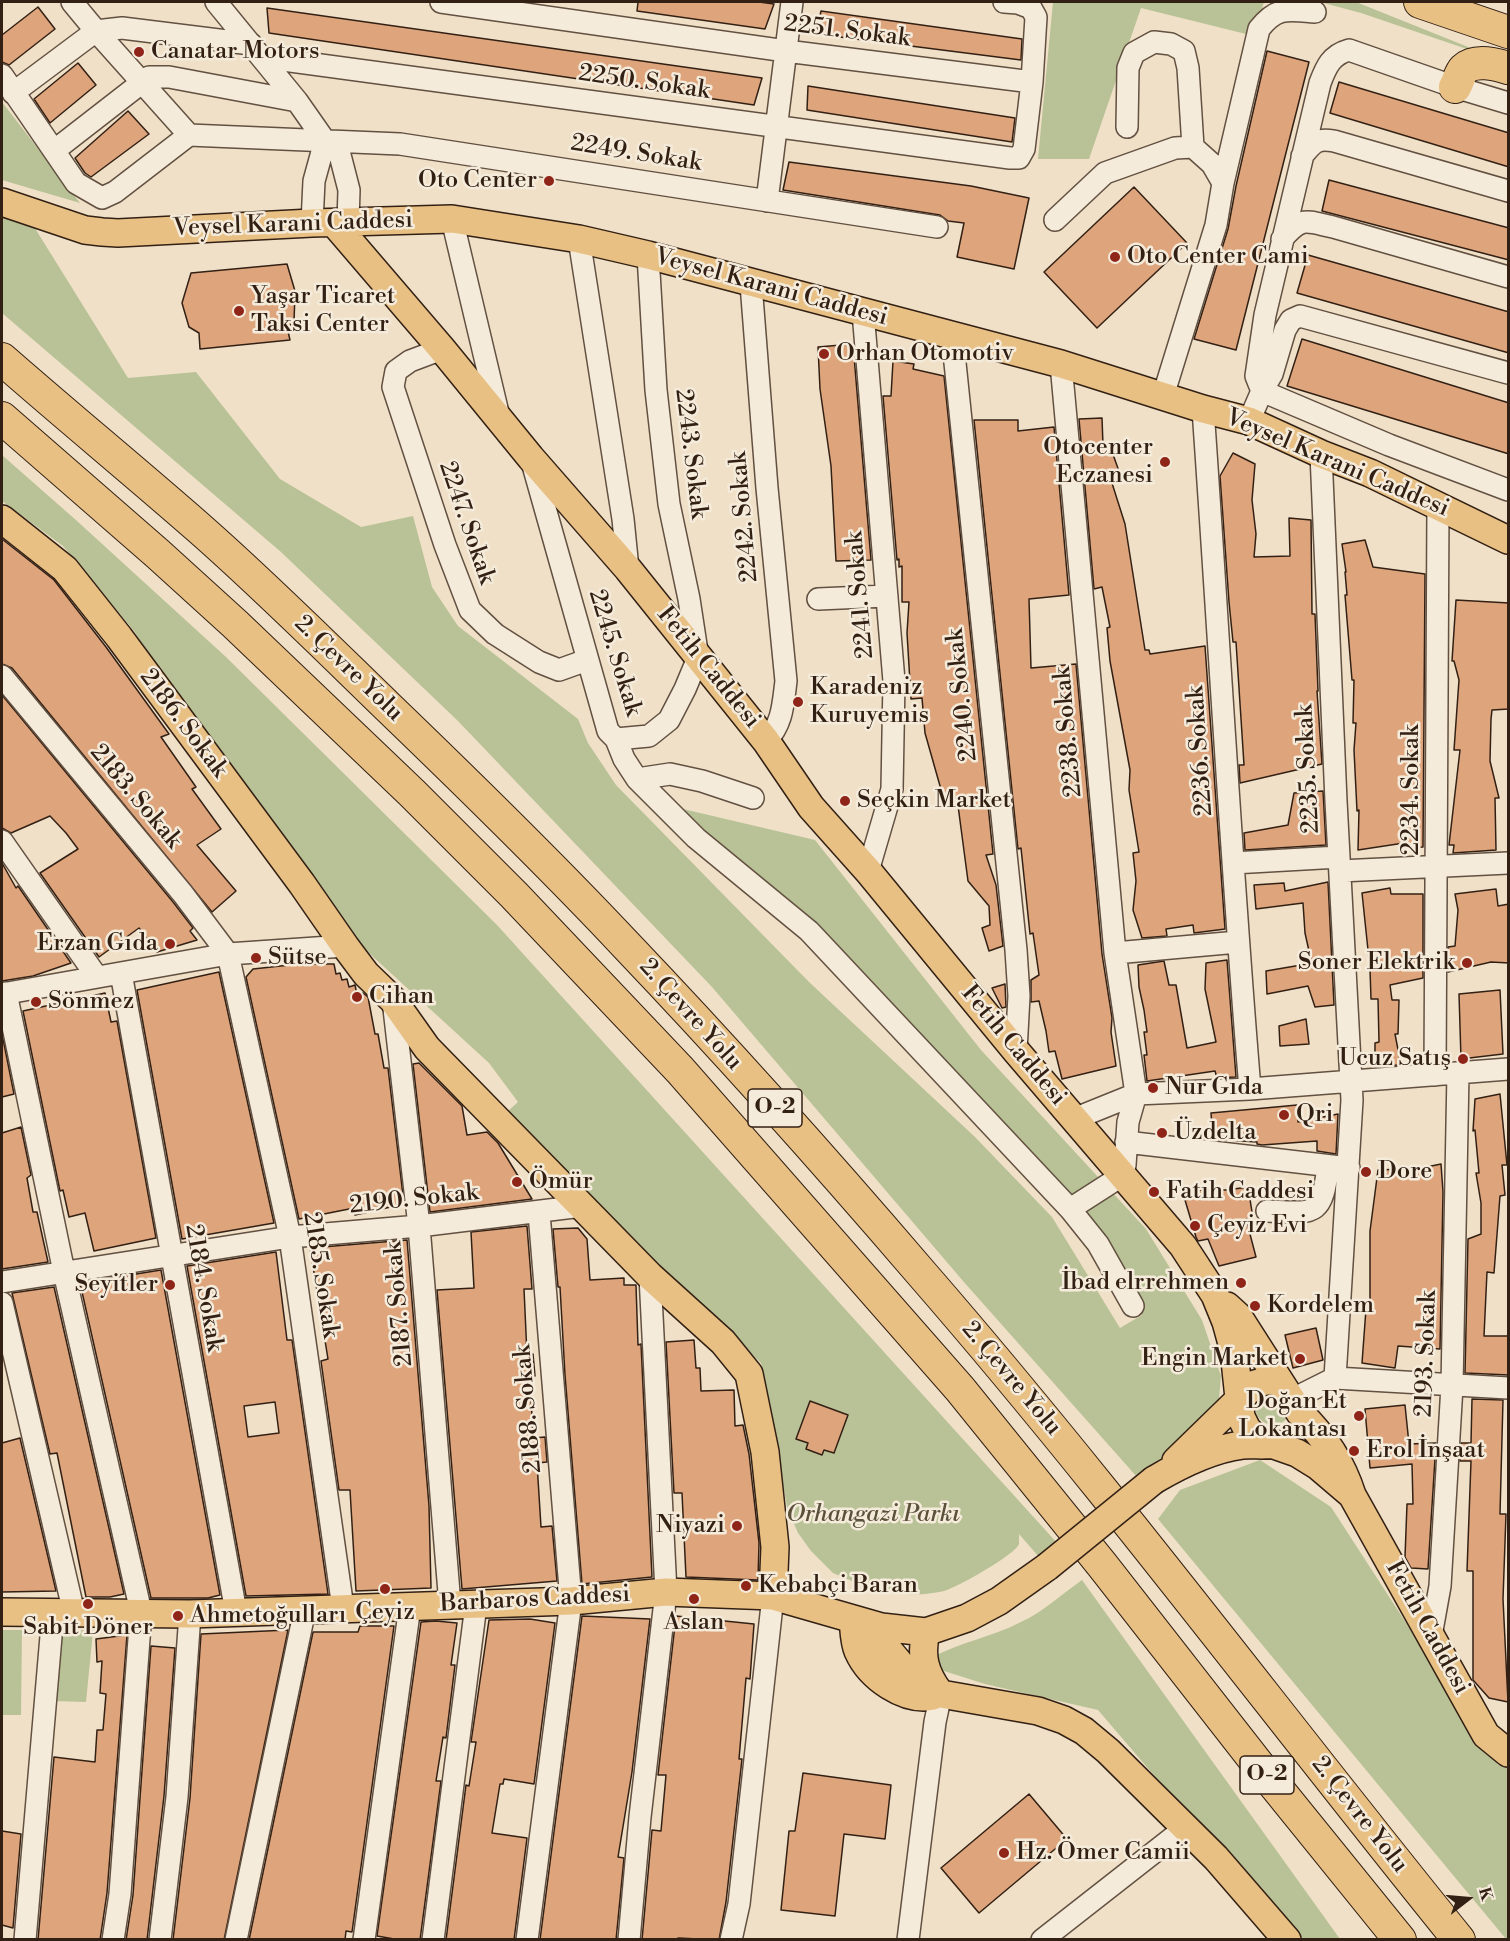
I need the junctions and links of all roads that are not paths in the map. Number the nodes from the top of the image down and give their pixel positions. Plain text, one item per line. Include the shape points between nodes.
1 (72, 2) edge
2 (216, 2) edge
3 (441, 2) edge
4 (792, 2) edge
5 (1004, 2) edge
6 (1420, 2) edge
7 (1480, 2) edge
8 (1315, 12) dead end
9 (1509, 14) edge
10 (96, 31) junction
11 (1509, 32) edge
12 (256, 51) junction
13 (786, 51) junction
14 (1509, 68) edge
15 (2, 75) edge
16 (141, 81) junction
17 (1032, 82) junction
18 (1455, 87) junction
19 (13, 93) junction
20 (297, 101) junction
21 (1509, 103) edge
22 (776, 126) junction
23 (1127, 127) dead end
24 (189, 135) junction
25 (326, 141) junction
26 (1193, 147) junction
27 (55, 150) junction
28 (1302, 156) junction
29 (1223, 183) junction
30 (1509, 191) edge
31 (767, 201) junction
32 (2, 202) edge
33 (452, 219) junction
34 (1055, 220) dead end
35 (332, 223) junction
36 (937, 227) dead end
37 (579, 239) junction
38 (1282, 239) junction
39 (648, 255) junction
40 (1509, 277) edge
41 (751, 284) junction
42 (863, 312) junction
43 (952, 334) junction
44 (442, 350) junction
45 (2, 359) edge
46 (1061, 364) junction
47 (1509, 373) edge
48 (1262, 391) junction
49 (1164, 396) junction
50 (1203, 409) junction
51 (2, 418) edge
52 (500, 420) junction
53 (1249, 421) junction
54 (1321, 454) junction
55 (531, 458) junction
56 (1509, 490) edge
57 (1438, 506) junction
58 (2, 519) edge
59 (1509, 540) edge
60 (628, 569) junction
61 (887, 596) junction
62 (818, 599) dead end
63 (698, 658) junction
64 (587, 660) junction
65 (2, 676) edge
66 (11, 702) edge
67 (616, 739) junction
68 (766, 741) junction
69 (637, 779) junction
70 (753, 798) dead end
71 (2, 841) edge
72 (1233, 863) junction
73 (1509, 863) edge
74 (1339, 864) junction
75 (1437, 865) junction
76 (868, 870) junction
77 (1238, 942) junction
78 (345, 946) junction
79 (1114, 953) junction
80 (228, 954) junction
81 (121, 973) junction
82 (97, 977) junction
83 (4, 994) edge
84 (393, 1000) junction
85 (1016, 1051) junction
86 (1509, 1069) edge
87 (1458, 1073) junction
88 (1435, 1075) junction
89 (1352, 1081) junction
90 (1250, 1089) junction
91 (1136, 1094) junction
92 (1074, 1119) junction
93 (1126, 1142) junction
94 (1339, 1167) junction
95 (1123, 1175) junction
96 (582, 1206) junction
97 (1070, 1209) junction
98 (1267, 1211) dead end
99 (539, 1213) junction
100 (419, 1226) junction
101 (291, 1237) junction
102 (171, 1254) junction
103 (64, 1272) junction
104 (650, 1276) junction
105 (2, 1282) edge
106 (1215, 1295) junction
107 (2, 1303) edge
108 (1133, 1306) dead end
109 (1335, 1378) junction
110 (1452, 1386) junction
111 (1509, 1388) edge
112 (1240, 1397) junction
113 (1290, 1398) junction
114 (1273, 1444) junction
115 (1154, 1480) junction
116 (1352, 1495) junction
117 (666, 1592) junction
118 (774, 1596) junction
119 (571, 1601) junction
120 (463, 1605) junction
121 (410, 1606) junction
122 (343, 1608) junction
123 (305, 1609) junction
124 (2, 1612) edge
125 (141, 1612) junction
126 (236, 1612) junction
127 (64, 1613) junction
128 (190, 1614) junction
129 (853, 1619) junction
130 (926, 1632) junction
131 (1431, 1636) junction
132 (940, 1694) junction
133 (1509, 1754) edge
134 (1185, 1828) junction
135 (1285, 1938) edge
136 (25, 1940) edge
137 (113, 1940) edge
138 (160, 1940) edge
139 (236, 1940) edge
140 (364, 1940) edge
141 (433, 1940) edge
142 (527, 1940) edge
143 (629, 1940) edge
144 (731, 1940) edge
145 (908, 1940) edge
146 (1042, 1940) edge
147 (1400, 1940) edge
148 (1459, 1940) edge

1 - 10 street
2 - 12 street
3 - 13 street, 2251. Sokak
4 - 13 street
5 - 17 street via 1031,8 1036,17
6 - 11 highway
7 - 9 highway
8 - 29 street via 1283,10 1268,17 1259,29
10 - 12 street, 2250. Sokak via 122,28
10 - 16 street
10 - 19 street
12 - 20 street
12 - 22 street, 2250. Sokak
13 - 17 street, 2251. Sokak
13 - 22 street
14 - 18 highway via 1492,63 1471,65 1463,70
15 - 19 street
16 - 20 street via 169,77
16 - 24 street
16 - 27 street
17 - 22 street, 2250. Sokak via 1024,149 1019,158
18 - 21 street
18 - 28 street via 1349,50 1338,53 1327,65
19 - 27 street
20 - 25 street
22 - 31 street
23 - 26 street via 1128,68 1134,53 1154,42 1171,44 1184,51 1188,68
24 - 25 street, 2249. Sokak
24 - 27 street via 102,198 76,183
25 - 31 street, 2249. Sokak via 400,144
25 - 35 street via 314,182
25 - 35 street via 340,155 349,190
26 - 29 street via 1212,164
26 - 34 street via 1175,148 1105,173
28 - 30 street via 1322,139 1335,141
28 - 38 street
29 - 49 street via 1215,225
31 - 36 street, 2249. Sokak
32 - 35 main road, Veysel Karani Caddesi via 85,230 118,233
33 - 35 main road, Veysel Karani Caddesi
33 - 37 main road, Veysel Karani Caddesi
33 - 52 street
35 - 44 main road, Fetih Caddesi
37 - 39 main road, Veysel Karani Caddesi
37 - 60 street
38 - 40 street via 1293,226 1304,221
38 - 48 street via 1256,376
39 - 41 main road, Veysel Karani Caddesi
39 - 63 street, 2243. Sokak via 656,390 669,504
41 - 42 main road, Veysel Karani Caddesi
41 - 68 street, 2242. Sokak via 786,681 782,713 776,730
42 - 43 main road, Veysel Karani Caddesi
42 - 61 street, 2241. Sokak
43 - 46 main road, Veysel Karani Caddesi
43 - 85 street, 2240. Sokak via 1016,950
44 - 52 main road, Fetih Caddesi
44 - 64 street, 2247. Sokak via 410,361 396,371 393,387 470,610 495,634 539,662 559,670
45 - 148 highway, 2. Çevre Yolu / O-2 via 201,530 305,627 625,943 822,1159 1003,1370 1138,1533
46 - 49 main road, Veysel Karani Caddesi
46 - 79 street, 2238. Sokak
47 - 48 street via 1300,316 1291,320 1285,330 1272,374
48 - 53 street
48 - 56 street via 1389,446
49 - 50 main road, Veysel Karani Caddesi
50 - 53 main road, Veysel Karani Caddesi
50 - 72 street, 2236. Sokak
51 - 147 highway, 2. Çevre Yolu / O-2 via 235,624 412,793 680,1070 960,1389
52 - 55 main road, Fetih Caddesi
53 - 54 main road, Veysel Karani Caddesi
54 - 57 main road, Veysel Karani Caddesi
54 - 74 street, 2235. Sokak
55 - 60 main road, Fetih Caddesi
55 - 64 street, 2245. Sokak
57 - 59 main road, Veysel Karani Caddesi
57 - 75 street, 2234. Sokak
58 - 78 main road, 2186. Sokak via 65,569
60 - 63 main road, Fetih Caddesi
61 - 62 street
61 - 76 street, 2241. Sokak via 894,681 892,789
63 - 67 street, 2245. Sokak via 669,720 649,736
63 - 68 main road, Fetih Caddesi
64 - 67 street, 2245. Sokak via 609,731
65 - 66 street, 2183. Sokak
66 - 80 street, 2183. Sokak via 183,894
67 - 69 street
68 - 76 main road, Fetih Caddesi via 811,807
69 - 70 street via 670,774
69 - 97 street via 696,838 809,931
71 - 82 street
72 - 74 street
72 - 77 street, 2236. Sokak
73 - 75 street
74 - 75 street
74 - 89 street, 2235. Sokak
75 - 88 street, 2234. Sokak
76 - 85 main road, Fetih Caddesi
77 - 79 street
77 - 90 street, 2236. Sokak
78 - 80 street
78 - 84 main road, 2186. Sokak
79 - 91 street, 2238. Sokak
80 - 81 street
80 - 101 street, 2185. Sokak
81 - 82 street
81 - 102 street, 2184. Sokak
82 - 83 street
83 - 103 street
84 - 96 main road, 2186. Sokak via 427,1048
84 - 100 street, 2187. Sokak
85 - 92 main road, Fetih Caddesi
86 - 87 street
87 - 88 street
87 - 110 street, 2193. Sokak
88 - 89 street
89 - 90 street
89 - 94 street, 2235. Sokak
90 - 91 street
91 - 92 street
91 - 93 street
92 - 95 main road, Fetih Caddesi
93 - 94 street
93 - 95 street
94 - 98 street via 1319,1205 1306,1213
94 - 109 street
95 - 97 street
95 - 106 main road, Fetih Caddesi via 1183,1246
96 - 99 street, 2190. Sokak
96 - 104 main road, 2186. Sokak
97 - 108 street via 1098,1244
99 - 100 street, 2190. Sokak
99 - 119 street, 2188. Sokak
100 - 101 street, 2190. Sokak
100 - 120 street, 2187. Sokak
101 - 102 street, 2190. Sokak
101 - 122 street, 2185. Sokak
102 - 103 street, 2190. Sokak
102 - 126 street, 2184. Sokak
103 - 105 street, 2190. Sokak
103 - 125 street
104 - 117 street
104 - 118 main road, 2186. Sokak via 723,1342 749,1374 765,1452 775,1547
106 - 112 main road via 1234,1351
106 - 113 main road via 1238,1316
107 - 127 street
109 - 110 street
109 - 113 street
110 - 111 street
110 - 131 street, 2193. Sokak via 1440,1586
112 - 113 main road via 1255,1384 1266,1381
112 - 114 main road via 1241,1417 1247,1429
112 - 115 main road
113 - 114 main road via 1297,1429 1282,1442
113 - 116 main road via 1333,1452
114 - 115 main road via 1242,1445 1214,1452 1178,1465
114 - 116 main road via 1318,1466
115 - 130 main road, Barbaros Caddesi, bridge via 999,1601
116 - 131 main road, Fetih Caddesi
117 - 118 main road, Barbaros Caddesi
117 - 119 main road, Barbaros Caddesi
117 - 143 street
118 - 129 main road, Barbaros Caddesi
118 - 144 street via 739,1904
119 - 120 main road, Barbaros Caddesi
119 - 142 street, 2188. Sokak
120 - 121 main road, Barbaros Caddesi
120 - 141 street, 2187. Sokak
121 - 122 main road, Barbaros Caddesi
121 - 140 street
122 - 123 main road, Barbaros Caddesi
123 - 126 main road, Barbaros Caddesi
123 - 139 street
124 - 127 main road, Barbaros Caddesi
125 - 127 main road, Barbaros Caddesi
125 - 128 main road, Barbaros Caddesi
125 - 137 street via 120,1894
126 - 128 main road, Barbaros Caddesi
127 - 136 street
128 - 138 street via 177,1797
129 - 130 main road, Barbaros Caddesi
129 - 132 main road via 881,1641 906,1671
130 - 132 main road via 924,1662
131 - 133 main road, Fetih Caddesi via 1486,1735
132 - 134 main road via 1038,1711 1074,1725 1108,1751
132 - 145 street
134 - 135 main road
134 - 146 street

